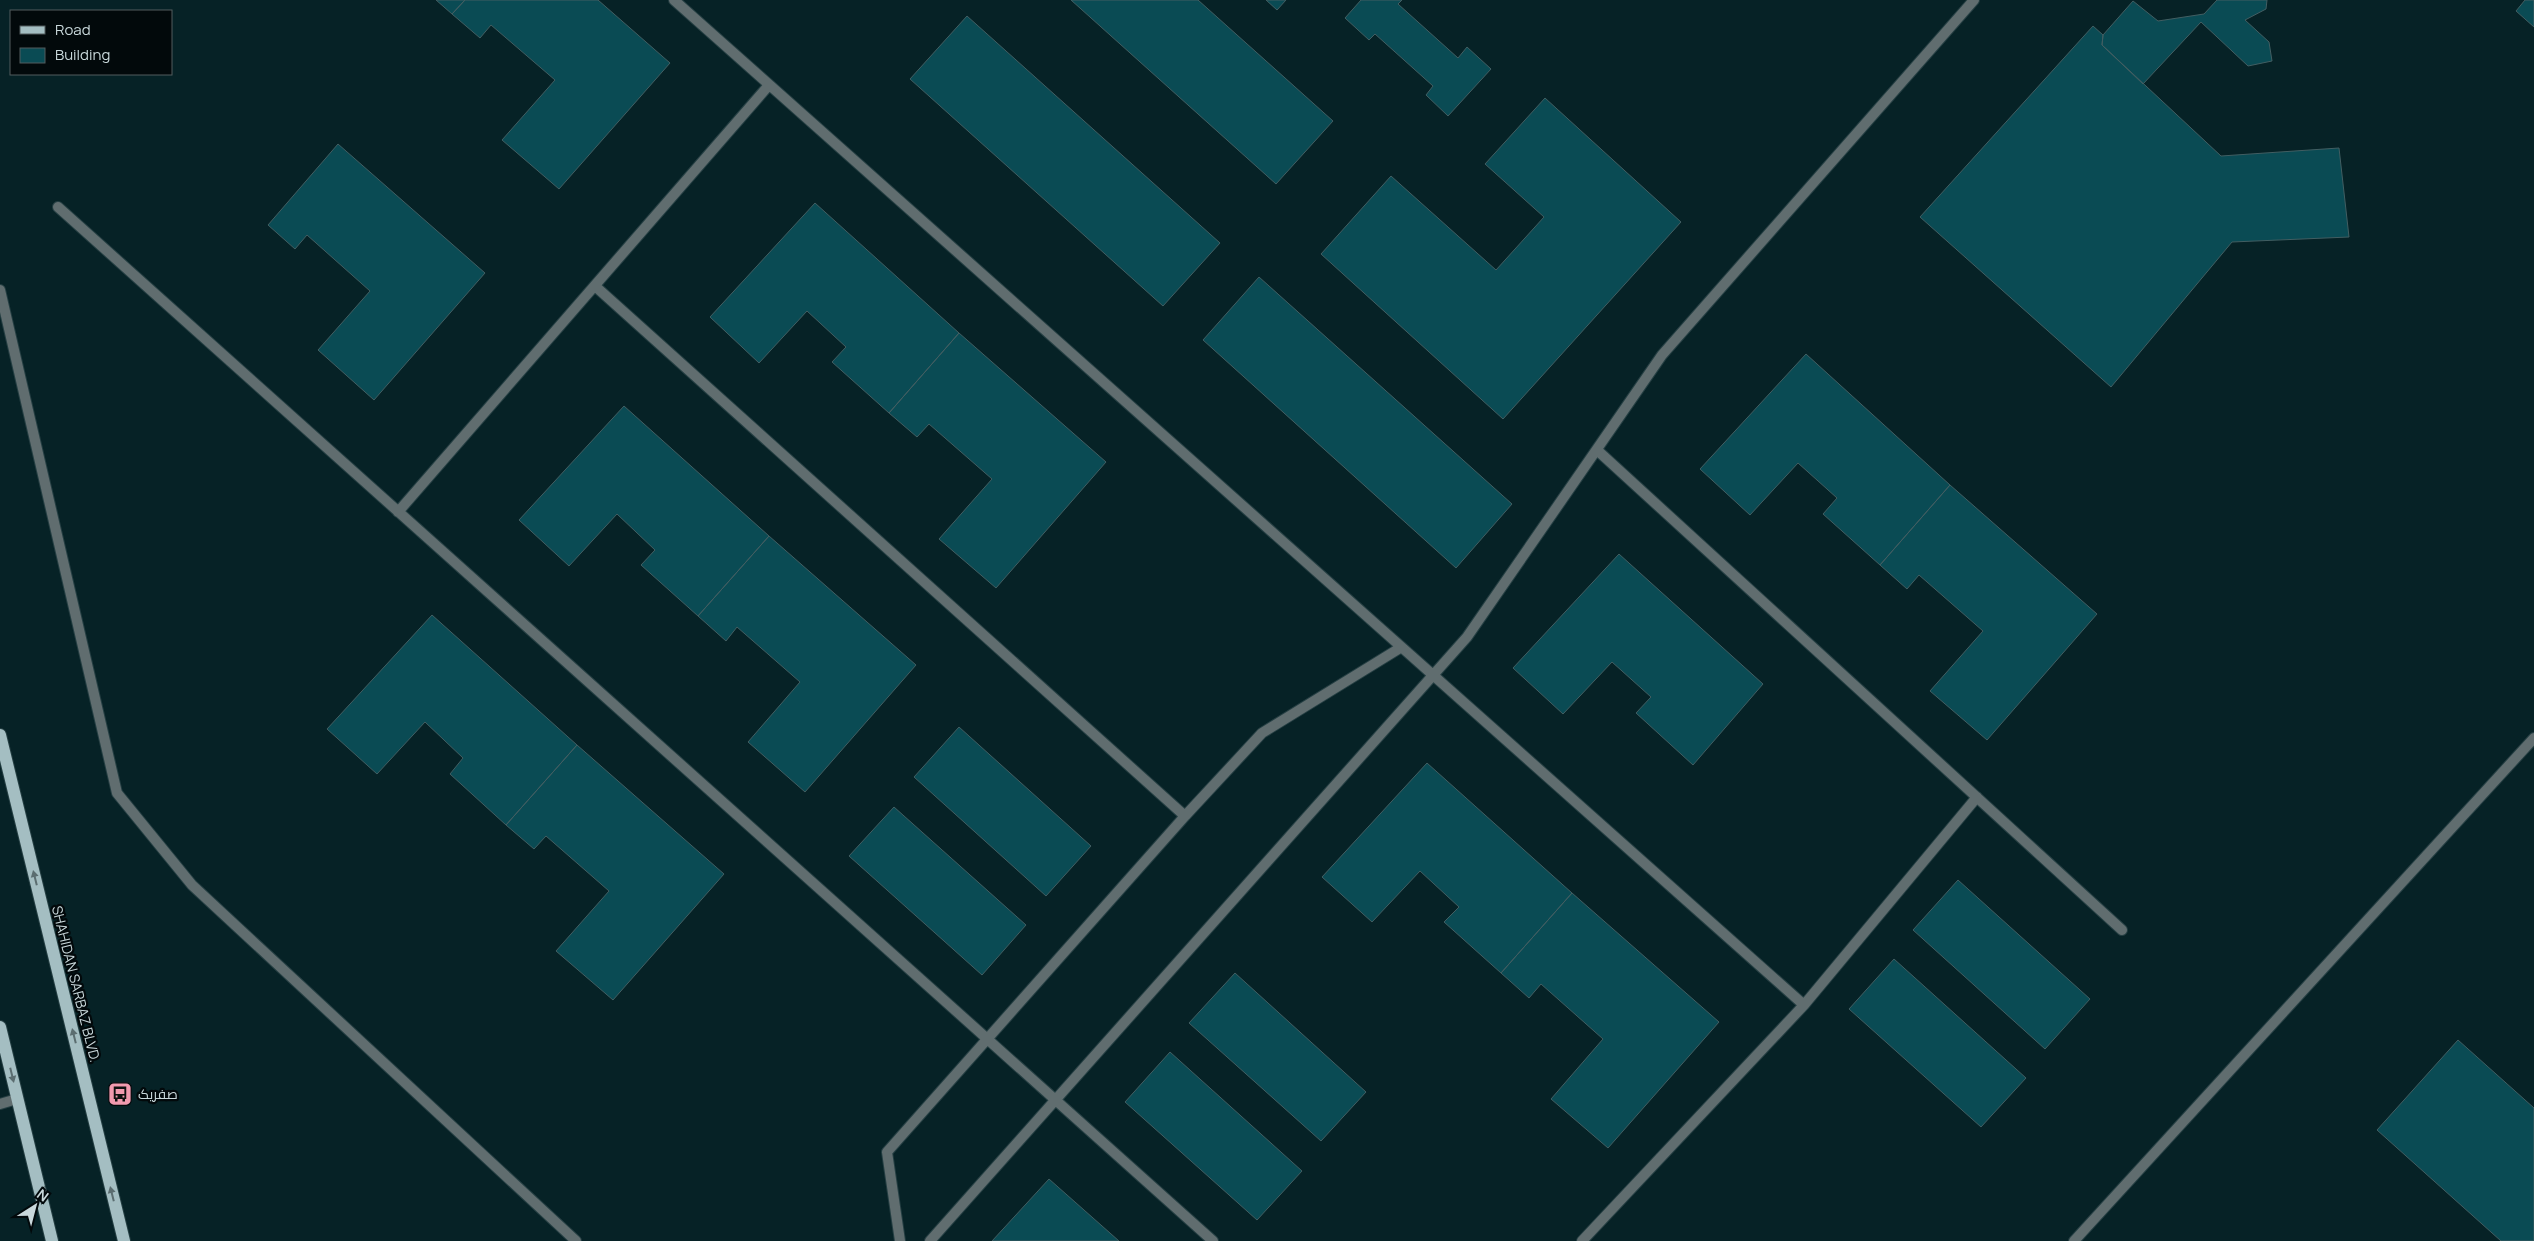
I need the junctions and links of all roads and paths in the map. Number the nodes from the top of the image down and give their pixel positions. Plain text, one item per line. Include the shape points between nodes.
1 (674, 0) edge
2 (1974, 0) edge
3 (769, 85) junction
4 (58, 207) dead end
5 (595, 286) junction
6 (0, 290) edge
7 (1597, 450) junction
8 (398, 512) junction
9 (1400, 648) junction
10 (1432, 676) junction
11 (0, 735) edge
12 (2534, 738) edge
13 (1977, 797) junction
14 (1185, 816) junction
15 (2122, 930) dead end
16 (1804, 1005) junction
17 (0, 1027) edge
18 (987, 1040) junction
19 (18, 1099) junction
20 (1054, 1101) junction
21 (0, 1104) edge
22 (52, 1241) edge
23 (124, 1241) edge
24 (576, 1241) edge
25 (900, 1241) edge
26 (930, 1241) edge
27 (1213, 1241) edge
28 (1582, 1241) edge
29 (2074, 1241) edge

1 - 3 lane
2 - 7 lane via 1662,355
3 - 5 lane
3 - 9 lane
4 - 8 lane
5 - 8 lane
5 - 14 lane
6 - 24 lane via 117,793 192,885
7 - 10 lane via 1466,638
7 - 13 lane
8 - 18 lane
9 - 10 lane
9 - 14 lane via 1262,733
10 - 16 lane
10 - 20 lane
23 -> 11 main road, SHAHIDAN SARBAZ BLVD.
12 - 29 lane
13 - 15 lane
13 - 16 lane
14 - 18 lane
16 - 28 lane
17 -> 19 main road
18 - 20 lane
18 - 25 lane via 887,1152
19 - 21 lane
19 - 22 main road
20 - 26 lane
20 - 27 lane

